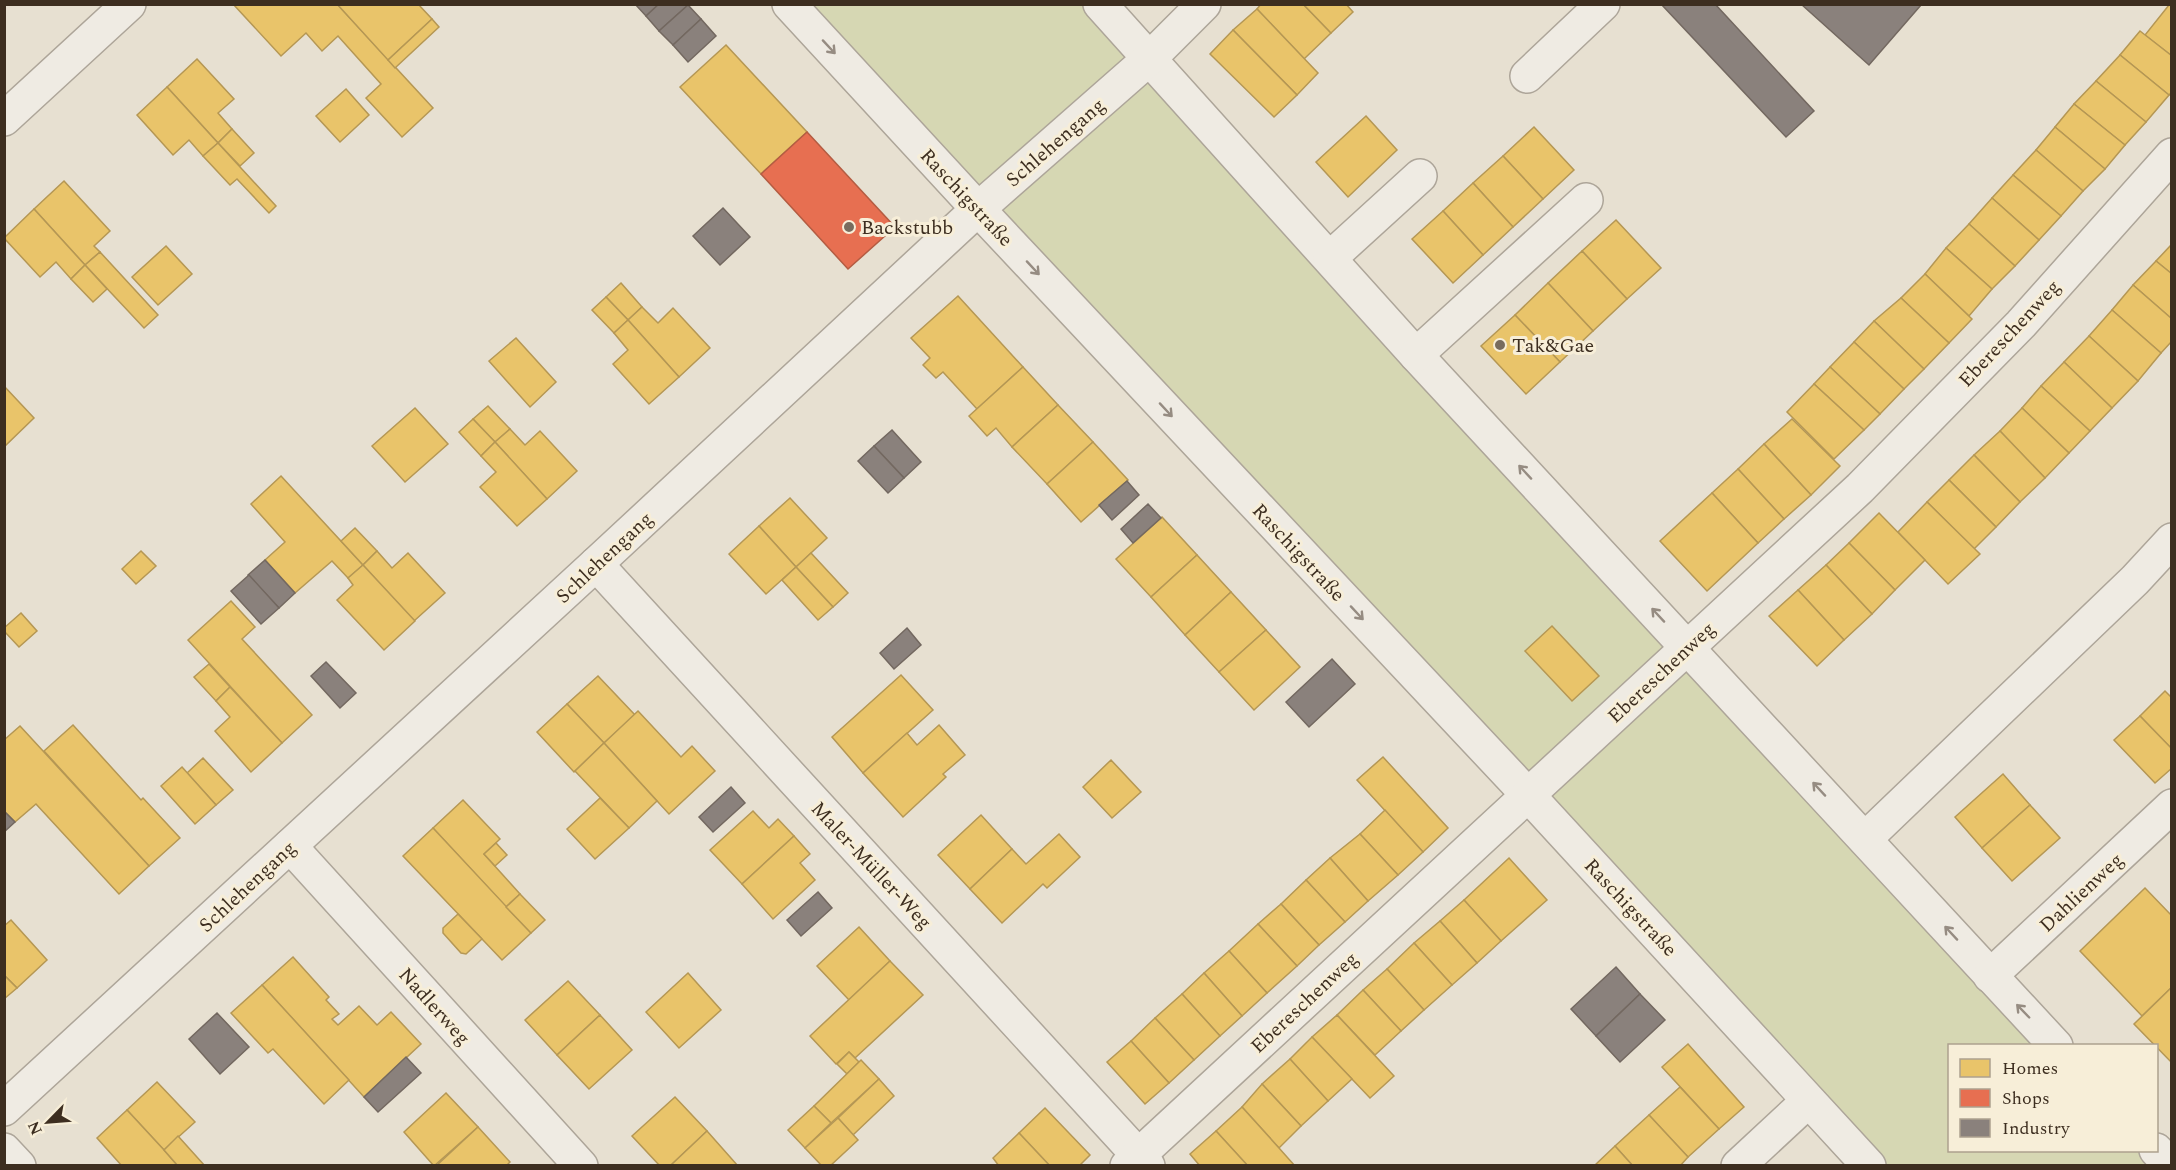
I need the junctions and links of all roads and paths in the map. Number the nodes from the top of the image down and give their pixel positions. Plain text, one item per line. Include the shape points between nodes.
1 (129, 4) edge
2 (789, 4) edge
3 (1100, 4) edge
4 (1204, 4) edge
5 (1603, 4) edge
6 (1150, 58) junction
7 (1527, 76) dead end
8 (4, 119) edge
9 (2172, 155) edge
10 (1420, 176) dead end
11 (1586, 200) dead end
12 (978, 209) junction
13 (1330, 258) junction
14 (1416, 355) junction
15 (2172, 540) edge
16 (596, 564) junction
17 (1687, 648) junction
18 (1528, 795) junction
19 (2172, 806) edge
20 (1865, 839) junction
21 (290, 846) junction
22 (1990, 976) junction
23 (2054, 1044) edge
24 (1808, 1101) junction
25 (4, 1109) edge
26 (4, 1150) edge
27 (2158, 1152) edge
28 (1138, 1162) edge
29 (19, 1166) edge
30 (581, 1166) edge
31 (1738, 1166) edge
32 (1869, 1166) edge
33 (2171, 1166) edge

1 - 8 street
2 -> 12 street, Raschigstraße
3 - 6 street
4 - 6 street, Schlehengang
5 - 7 street
6 - 12 street, Schlehengang
6 - 13 street
9 - 17 street, Ebereschenweg via 2020,324 1860,488
10 - 13 street
11 - 14 street
12 - 16 street, Schlehengang
12 -> 18 street, Raschigstraße
13 - 14 street
17 -> 14 street
15 - 20 street
16 - 21 street, Schlehengang
16 - 28 street, Maler-Müller-Weg
17 - 18 street, Ebereschenweg
20 -> 17 street
18 - 24 street, Raschigstraße
18 - 28 street, Ebereschenweg
19 - 22 street, Dahlienweg
22 -> 20 street
21 - 25 street, Schlehengang
21 - 30 street, Nadlerweg
23 -> 22 street
24 - 31 street
24 - 32 street, Raschigstraße
26 - 29 street
27 - 33 street

